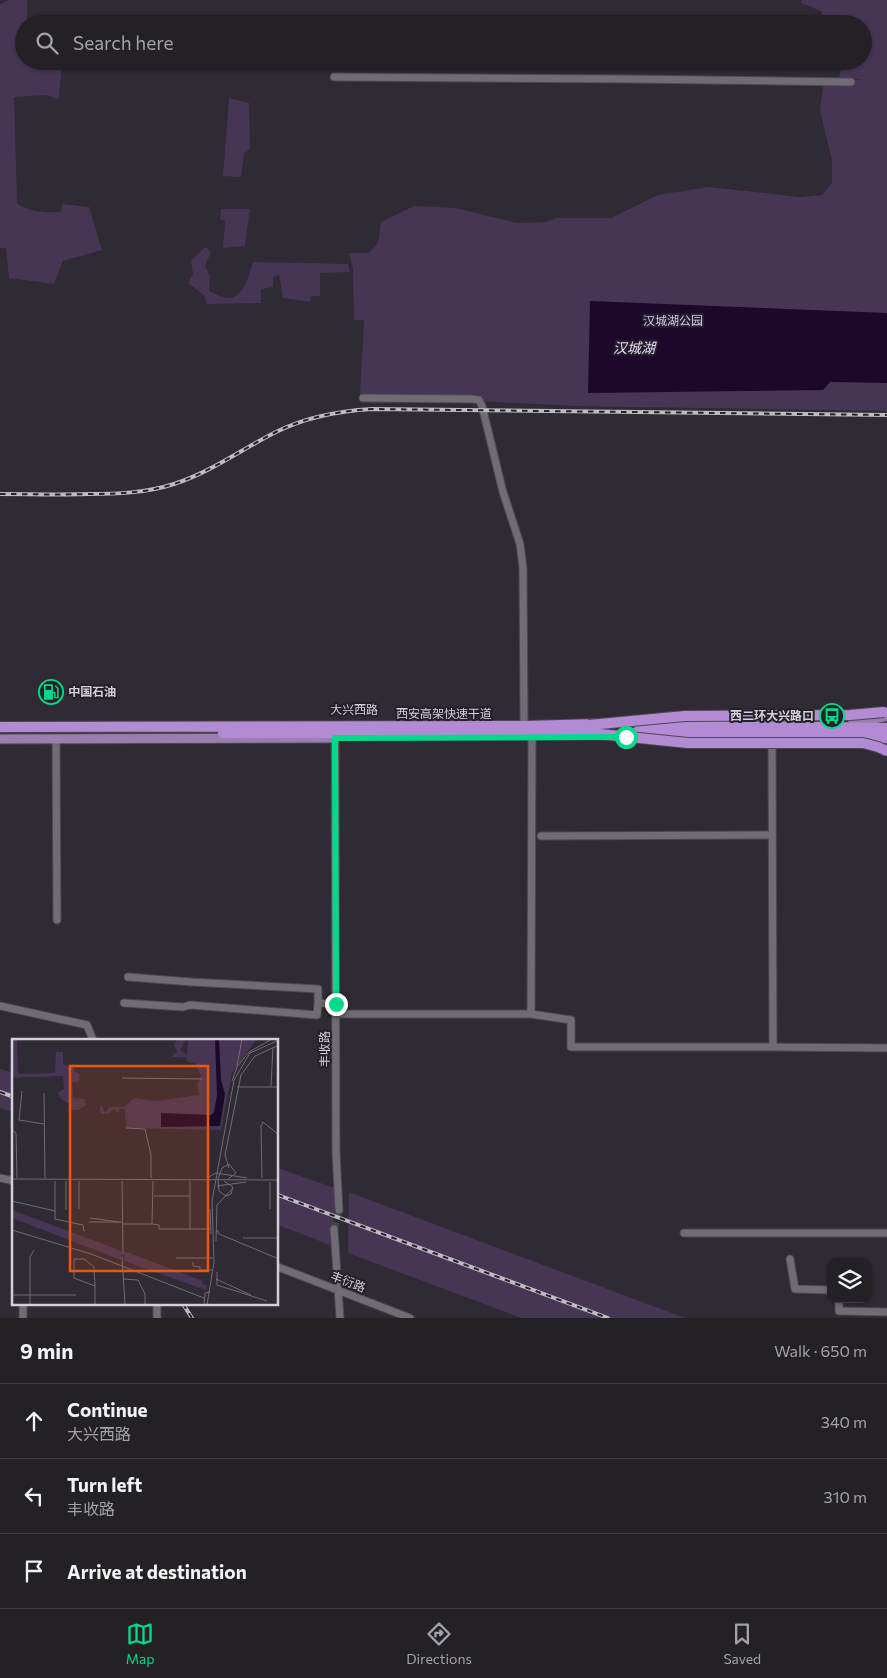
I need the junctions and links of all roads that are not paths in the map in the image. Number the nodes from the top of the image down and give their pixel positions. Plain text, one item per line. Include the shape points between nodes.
1 (334, 77) dead end
2 (851, 82) dead end
3 (363, 398) dead end
4 (887, 712) edge
5 (887, 716) edge
6 (524, 721) junction
7 (0, 722) edge
8 (0, 727) edge
9 (887, 728) edge
10 (590, 729) junction
11 (0, 734) edge
12 (532, 737) junction
13 (335, 738) junction
14 (772, 738) junction
15 (887, 738) edge
16 (0, 739) edge
17 (56, 739) junction
18 (887, 752) edge
19 (772, 834) junction
20 (541, 836) dead end
21 (57, 920) dead end
22 (128, 977) dead end
23 (124, 1003) dead end
24 (318, 1003) junction
25 (336, 1004) junction
26 (0, 1006) edge
27 (336, 1014) junction
28 (531, 1014) junction
29 (92, 1039) edge
30 (773, 1047) junction
31 (887, 1048) edge
32 (339, 1210) tunnel mouth
33 (334, 1229) tunnel mouth
34 (684, 1233) dead end
35 (887, 1233) edge
36 (790, 1259) dead end
37 (279, 1267) edge
38 (337, 1290) junction
39 (827, 1290) edge
40 (839, 1303) edge
41 (887, 1312) edge
42 (340, 1318) edge
43 (410, 1318) edge

1 - 2 street
3 - 6 street via 472,399 479,400 482,406 524,568
4 - 10 highway, bridge via 685,716
5 - 6 main road, 大兴西路 via 874,719
6 - 7 main road, 大兴西路
8 - 10 highway, 西安高架快速干道 via 527,726
9 - 10 highway, 西安高架快速干道, bridge via 671,724
10 - 11 highway, 西安高架快速干道
10 - 15 highway, 西安高架快速干道, bridge
10 - 18 highway, bridge via 688,743 863,743
12 - 13 main road
12 - 14 main road
12 - 28 street
13 - 17 main road
13 - 25 street, 丰收路
14 - 15 main road
14 - 19 street
16 - 17 main road
17 - 21 street
19 - 20 street
19 - 30 street
22 - 24 street via 318,989
23 - 24 street via 317,1014
24 - 25 street
25 - 27 street, 丰收路
26 - 29 street via 87,1025
27 - 28 street
27 - 32 street, 丰收路
28 - 30 street via 571,1020 571,1047
30 - 31 street
33 - 38 street
34 - 35 street
36 - 39 street via 795,1289
37 - 38 street, 丰衍路
38 - 42 street
38 - 43 street, 丰衍路
40 - 41 street via 839,1311

